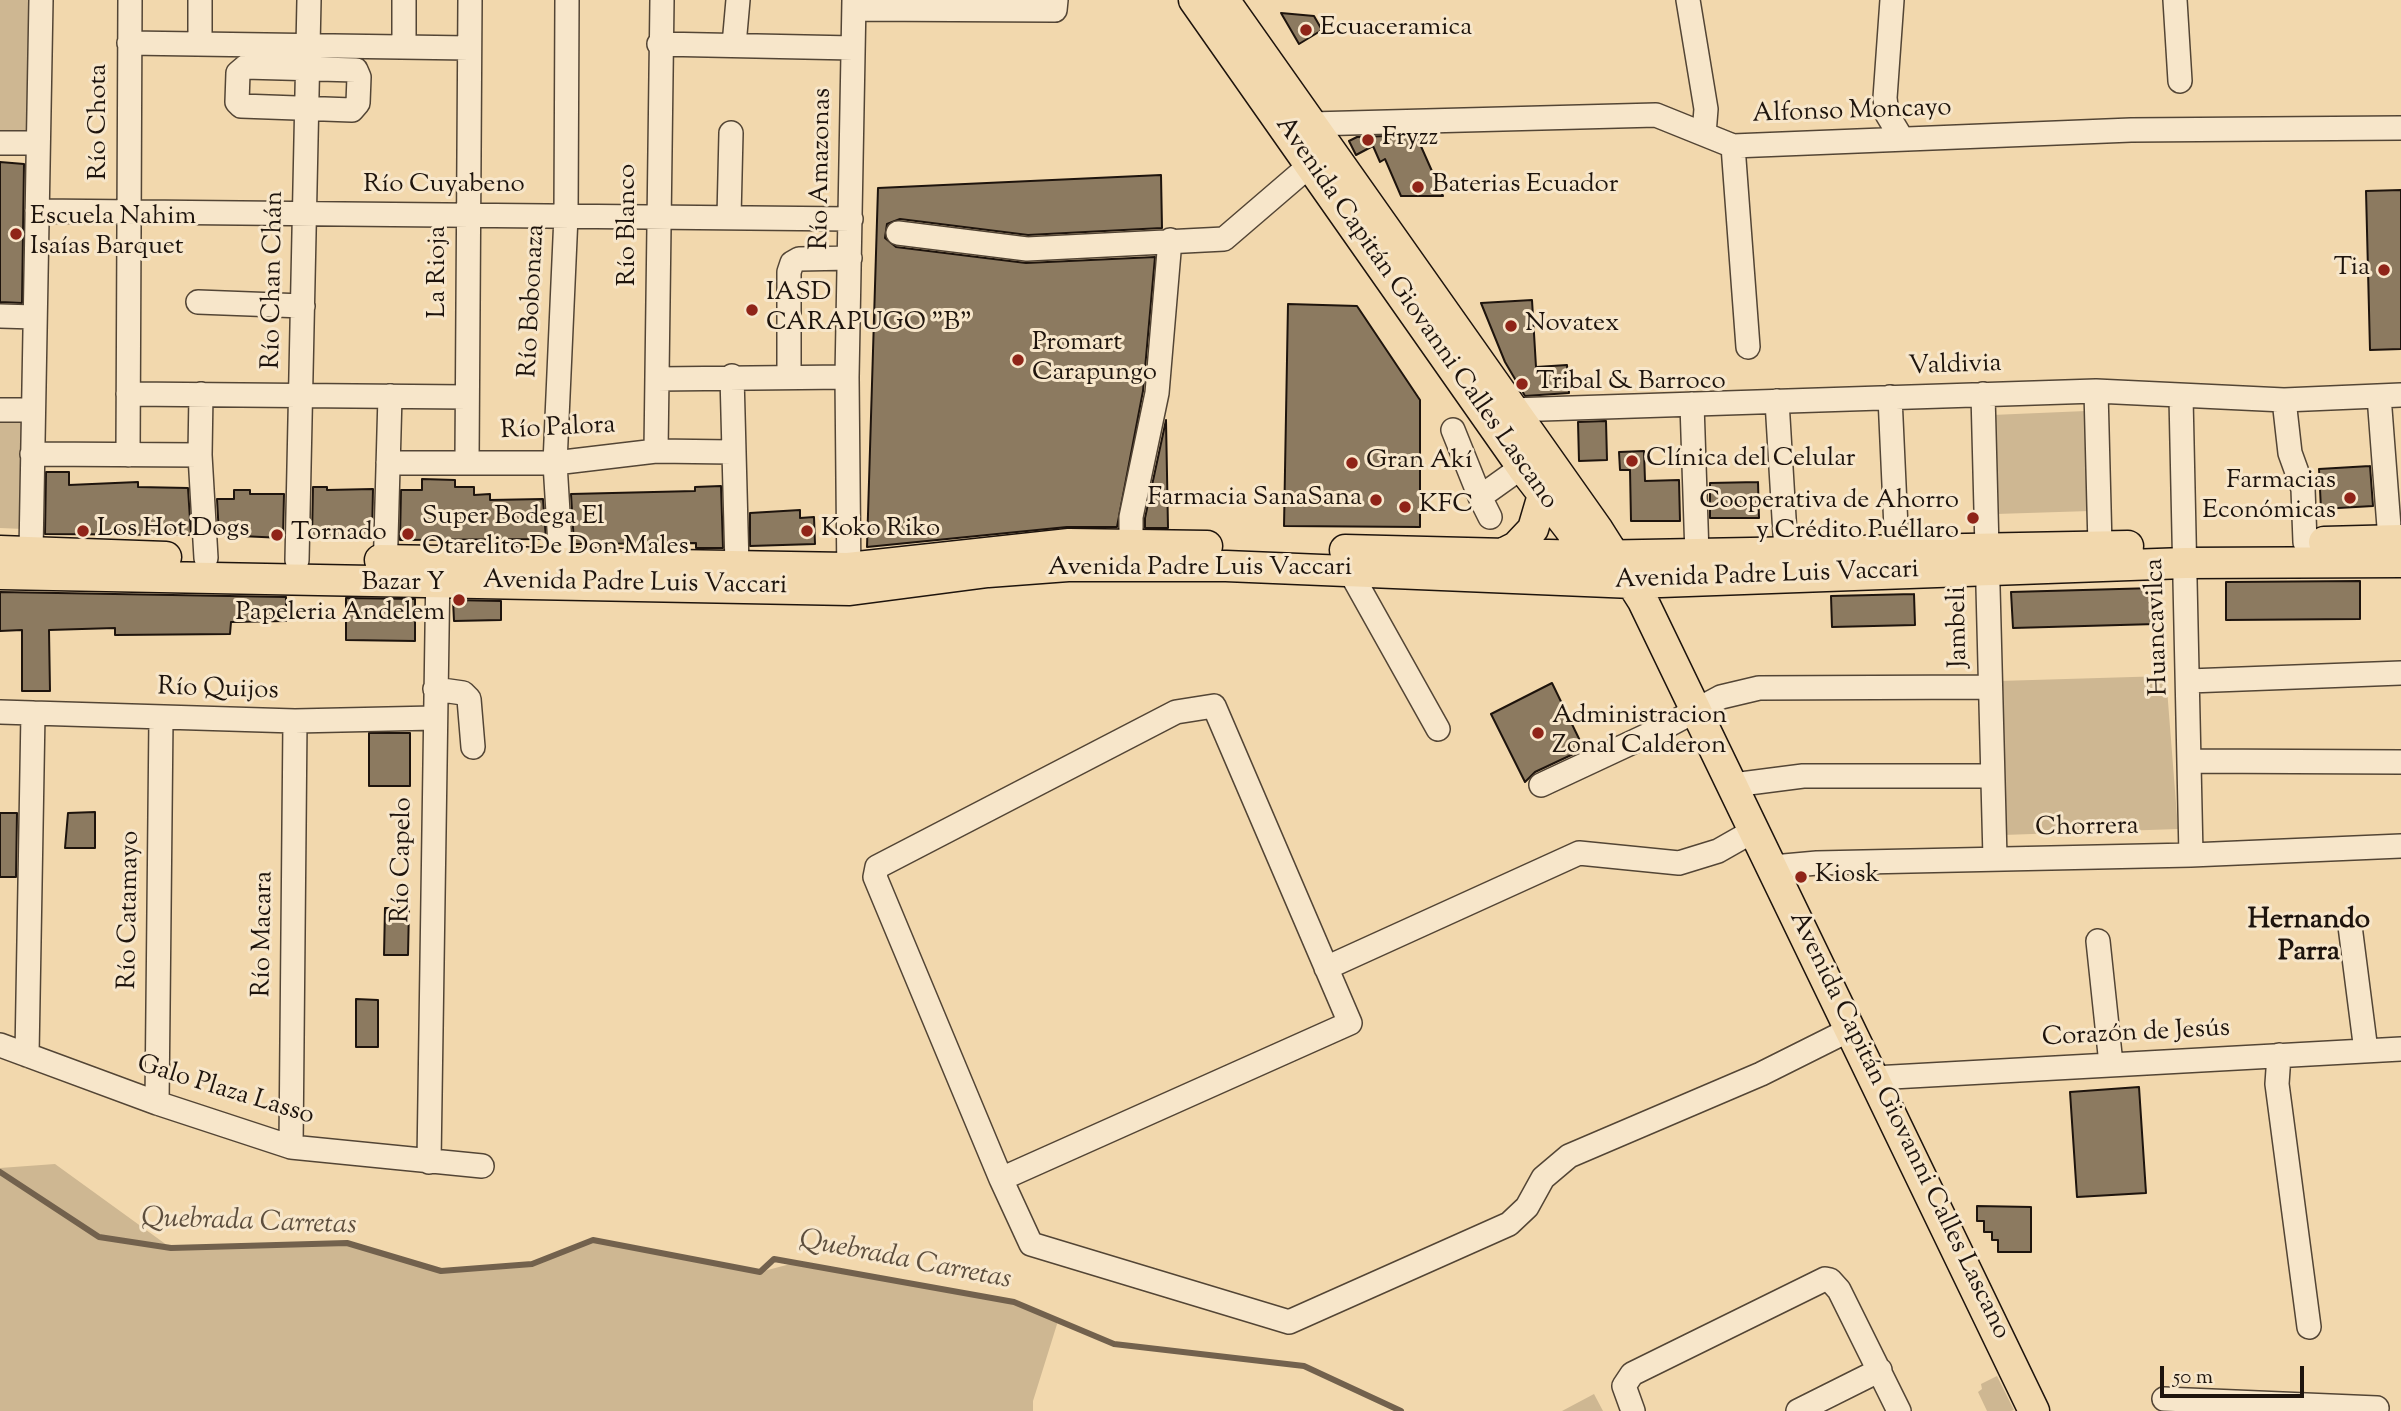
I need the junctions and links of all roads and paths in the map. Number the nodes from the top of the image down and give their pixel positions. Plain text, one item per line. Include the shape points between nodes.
1 (41, 0) edge
2 (130, 0) edge
3 (200, 0) edge
4 (309, 0) edge
5 (404, 0) edge
6 (470, 0) edge
7 (567, 0) edge
8 (662, 0) edge
9 (738, 0) edge
10 (1194, 0) edge
11 (1224, 0) edge
12 (1688, 0) edge
13 (1892, 0) edge
14 (2175, 0) edge
15 (1062, 3) edge
16 (854, 5) edge
17 (130, 43) junction
18 (200, 44) junction
19 (659, 44) junction
20 (308, 45) junction
21 (734, 45) junction
22 (404, 47) junction
23 (469, 48) junction
24 (853, 48) junction
25 (307, 69) junction
26 (2180, 81) dead end
27 (307, 109) junction
28 (1311, 124) junction
29 (2401, 128) edge
30 (731, 133) dead end
31 (1704, 134) junction
32 (1902, 139) junction
33 (0, 143) edge
34 (38, 143) junction
35 (1733, 146) junction
36 (1309, 166) junction
37 (37, 211) junction
38 (129, 212) junction
39 (304, 214) junction
40 (468, 215) junction
41 (566, 216) junction
42 (658, 217) junction
43 (729, 217) junction
44 (851, 219) junction
45 (898, 233) dead end
46 (1170, 240) junction
47 (850, 258) junction
48 (198, 302) dead end
49 (303, 306) junction
50 (0, 316) edge
51 (35, 317) junction
52 (1748, 347) dead end
53 (732, 376) junction
54 (789, 377) junction
55 (847, 377) junction
56 (657, 379) junction
57 (2096, 391) junction
58 (128, 394) junction
59 (201, 394) junction
60 (1983, 394) junction
61 (300, 395) junction
62 (2390, 395) edge
63 (390, 396) junction
64 (467, 397) junction
65 (1890, 397) junction
66 (2181, 397) junction
67 (2284, 400) junction
68 (1777, 401) junction
69 (1692, 404) junction
70 (0, 410) edge
71 (33, 410) junction
72 (1511, 410) junction
73 (1453, 430) dead end
74 (656, 451) junction
75 (732, 452) junction
76 (32, 454) junction
77 (128, 455) junction
78 (200, 455) junction
79 (467, 461) junction
80 (555, 463) junction
81 (388, 464) junction
82 (1522, 467) junction
83 (1543, 495) junction
84 (2305, 542) junction
85 (1130, 544) junction
86 (2100, 545) junction
87 (1897, 550) junction
88 (0, 551) edge
89 (31, 552) junction
90 (1502, 554) junction
91 (2398, 554) edge
92 (1697, 555) junction
93 (2184, 555) junction
94 (206, 558) junction
95 (1987, 559) junction
96 (297, 560) junction
97 (561, 562) junction
98 (737, 566) junction
99 (1787, 566) junction
100 (1613, 569) junction
101 (385, 570) junction
102 (438, 570) junction
103 (1349, 570) junction
104 (0, 574) edge
105 (849, 579) junction
106 (2401, 673) edge
107 (2189, 681) junction
108 (1989, 687) junction
109 (435, 689) junction
110 (1697, 710) junction
111 (0, 712) edge
112 (33, 713) junction
113 (161, 718) junction
114 (434, 718) junction
115 (295, 721) junction
116 (1438, 729) dead end
117 (472, 747) dead end
118 (2190, 761) junction
119 (2401, 762) edge
120 (1990, 775) junction
121 (1541, 785) dead end
122 (1733, 785) junction
123 (1755, 830) junction
124 (2401, 846) edge
125 (2191, 855) junction
126 (1995, 858) junction
127 (1773, 867) junction
128 (2350, 926) dead end
129 (2098, 941) dead end
130 (1326, 968) junction
131 (1851, 1029) junction
132 (0, 1045) edge
133 (2401, 1049) edge
134 (2365, 1051) junction
135 (27, 1055) junction
136 (2279, 1055) junction
137 (2111, 1064) junction
138 (1874, 1078) junction
139 (157, 1103) junction
140 (291, 1147) junction
141 (429, 1162) junction
142 (482, 1166) dead end
143 (1001, 1179) junction
144 (2309, 1327) dead end
145 (1880, 1370) junction
146 (2164, 1399) dead end
147 (2231, 1406) edge
148 (2376, 1408) dead end
149 (1633, 1411) edge
150 (1798, 1411) edge
151 (1899, 1411) edge
152 (2035, 1411) edge

1 - 34 street
2 - 17 street, Río Chota
3 - 18 street
4 - 20 street, Río Chan Chán
5 - 22 street
6 - 23 street, La Rioja
7 - 41 street, Río Bobonaza
8 - 19 street, Río Blanco
9 - 21 street
10 - 36 main road, Avenida Capitán Giovanni Calles Lascano
11 - 28 main road, Avenida Capitán Giovanni Calles Lascano
12 - 31 street via 1706,109
13 - 32 street via 1885,98 1887,114
14 - 26 street
15 - 16 street
16 - 24 street, Río Amazonas
17 - 18 street
17 - 38 street, Río Chota
18 - 20 street
19 - 21 street
19 - 42 street, Río Blanco
20 - 22 street
20 - 25 street, Río Chan Chán
21 - 24 street
22 - 23 street
23 - 40 street, La Rioja
24 - 44 street, Río Amazonas
25 - 27 street, Río Chan Chán
25 - 27 street via 356,70 359,77 358,103 352,110
25 - 27 street via 246,67 238,73 237,102 241,106
27 - 39 street, Río Chan Chán
28 - 31 street, Alfonso Moncayo via 1656,115
28 - 72 main road, Avenida Capitán Giovanni Calles Lascano
29 - 32 street, Alfonso Moncayo via 2131,130
30 - 43 street
31 - 35 street, Alfonso Moncayo
32 - 35 street, Alfonso Moncayo
33 - 34 street
34 - 37 street
35 - 52 street
36 - 46 street via 1224,239
36 - 82 main road, Avenida Capitán Giovanni Calles Lascano
37 - 38 street, Río Cuyabeno
37 - 51 street
38 - 39 street, Río Cuyabeno
38 - 58 street, Río Chota
39 - 40 street, Río Cuyabeno
39 - 49 street, Río Chan Chán
40 - 41 street, Río Cuyabeno
40 - 64 street, La Rioja
41 - 42 street, Río Cuyabeno
41 - 80 street, Río Bobonaza
42 - 43 street, Río Cuyabeno
42 - 56 street, Río Blanco
43 - 44 street, Río Cuyabeno
44 - 47 street, Río Amazonas
45 - 46 street via 1027,249
46 - 85 street via 1157,393 1131,517
47 - 54 street via 799,259 792,264
47 - 55 street, Río Amazonas
48 - 49 street
49 - 61 street, Río Chan Chán
50 - 51 street
51 - 71 street
53 - 54 street
53 - 56 street
53 - 75 street
54 - 55 street
55 - 105 street, Río Amazonas
56 - 74 street, Río Blanco
57 - 60 street, Valdivia
57 - 66 street, Valdivia
57 - 86 street
58 - 59 street
58 - 77 street, Río Chota
59 - 61 street
59 - 78 street
60 - 65 street, Valdivia
60 - 95 street, Jambeli
61 - 63 street
61 - 96 street, Río Chan Chán
62 - 67 street, Valdivia
62 - 91 street
63 - 64 street
63 - 81 street
64 - 79 street, La Rioja
65 - 68 street, Valdivia
65 - 87 street
66 - 67 street, Valdivia
66 - 93 street, Huancavilca
67 - 84 street via 2290,453 2303,489
68 - 69 street, Valdivia
68 - 99 street
69 - 72 street, Valdivia
69 - 92 street
70 - 71 street
71 - 76 street
72 - 100 main road, Avenida Capitán Giovanni Calles Lascano
73 - 82 street via 1485,507
74 - 75 street, Río Palora
74 - 80 street, Río Palora
75 - 98 street
76 - 77 street
76 - 89 street
77 - 78 street
78 - 94 street
79 - 80 street, Río Palora
79 - 81 street, Río Palora
80 - 97 street, Río Bobonaza
81 - 101 street
82 - 83 main road, Avenida Capitán Giovanni Calles Lascano
83 - 90 main road via 1533,528 1516,547
83 - 100 main road, Avenida Capitán Giovanni Calles Lascano
84 - 91 main road, Avenida Padre Luis Vaccari
84 - 93 main road, Avenida Padre Luis Vaccari
85 - 90 main road, Avenida Padre Luis Vaccari
85 - 105 main road, Avenida Padre Luis Vaccari via 1069,544
86 - 93 main road, Avenida Padre Luis Vaccari
86 - 95 main road, Avenida Padre Luis Vaccari
87 - 95 main road, Avenida Padre Luis Vaccari
87 - 99 main road, Avenida Padre Luis Vaccari
88 - 89 main road, Avenida Padre Luis Vaccari
89 - 94 main road, Avenida Padre Luis Vaccari
90 - 100 main road, Avenida Padre Luis Vaccari
91 - 93 main road, Avenida Padre Luis Vaccari
92 - 99 main road, Avenida Padre Luis Vaccari
92 - 100 main road, Avenida Padre Luis Vaccari
93 - 95 main road, Avenida Padre Luis Vaccari
93 - 107 street, Huancavilca
94 - 96 main road, Avenida Padre Luis Vaccari
95 - 99 main road, Avenida Padre Luis Vaccari
95 - 108 street, Jambeli
96 - 101 main road, Avenida Padre Luis Vaccari
97 - 98 main road, Avenida Padre Luis Vaccari
97 - 102 main road, Avenida Padre Luis Vaccari
98 - 105 main road, Avenida Padre Luis Vaccari
99 - 100 main road, Avenida Padre Luis Vaccari
100 - 103 main road, Avenida Padre Luis Vaccari
100 - 110 main road, Avenida Capitán Giovanni Calles Lascano via 1650,616
101 - 102 main road, Avenida Padre Luis Vaccari
101 - 104 main road, Avenida Padre Luis Vaccari
102 - 105 main road, Avenida Padre Luis Vaccari
102 - 109 street, Río Capelo
103 - 105 main road, Avenida Padre Luis Vaccari via 1068,566
103 - 116 street
106 - 107 street
107 - 118 street, Huancavilca
108 - 110 street via 1759,688 1721,697
108 - 120 street, Jambeli
109 - 114 street, Río Capelo
109 - 117 street via 463,693 469,699
110 - 121 street
110 - 122 main road, Avenida Capitán Giovanni Calles Lascano
111 - 112 street, Río Quijos
112 - 113 street, Río Quijos
112 - 135 street
113 - 115 street, Río Quijos
113 - 139 street, Río Catamayo
114 - 115 street, Río Quijos
114 - 141 street, Río Capelo
115 - 140 street, Río Macara
118 - 119 street
118 - 125 street, Huancavilca
120 - 122 street via 1803,776
120 - 126 street, Jambeli
122 - 123 main road, Avenida Capitán Giovanni Calles Lascano
123 - 127 main road, Avenida Capitán Giovanni Calles Lascano
123 - 130 street via 1718,851 1679,863 1579,853
124 - 125 street, Chorrera
125 - 126 street, Chorrera
126 - 127 street, Chorrera
127 - 131 main road, Avenida Capitán Giovanni Calles Lascano
128 - 134 street
129 - 137 street
130 - 143 street via 1350,1023
130 - 143 street via 1214,706 1176,712 877,867 875,877
131 - 138 main road, Avenida Capitán Giovanni Calles Lascano
131 - 143 street via 1761,1074 1569,1156 1543,1178 1527,1207 1509,1224 1289,1322 1031,1244
132 - 135 street, Galo Plaza Lasso
133 - 134 street, Corazón de Jesús
134 - 136 street, Corazón de Jesús
135 - 139 street, Galo Plaza Lasso
136 - 137 street, Corazón de Jesús
136 - 144 street via 2277,1084
137 - 138 street, Corazón de Jesús
138 - 152 main road, Avenida Capitán Giovanni Calles Lascano
139 - 140 street, Galo Plaza Lasso
140 - 141 street, Galo Plaza Lasso
141 - 142 street, Galo Plaza Lasso
145 - 149 street via 1839,1290 1825,1279 1632,1374 1624,1386
145 - 150 street
145 - 151 street
146 - 147 street
147 - 148 street

